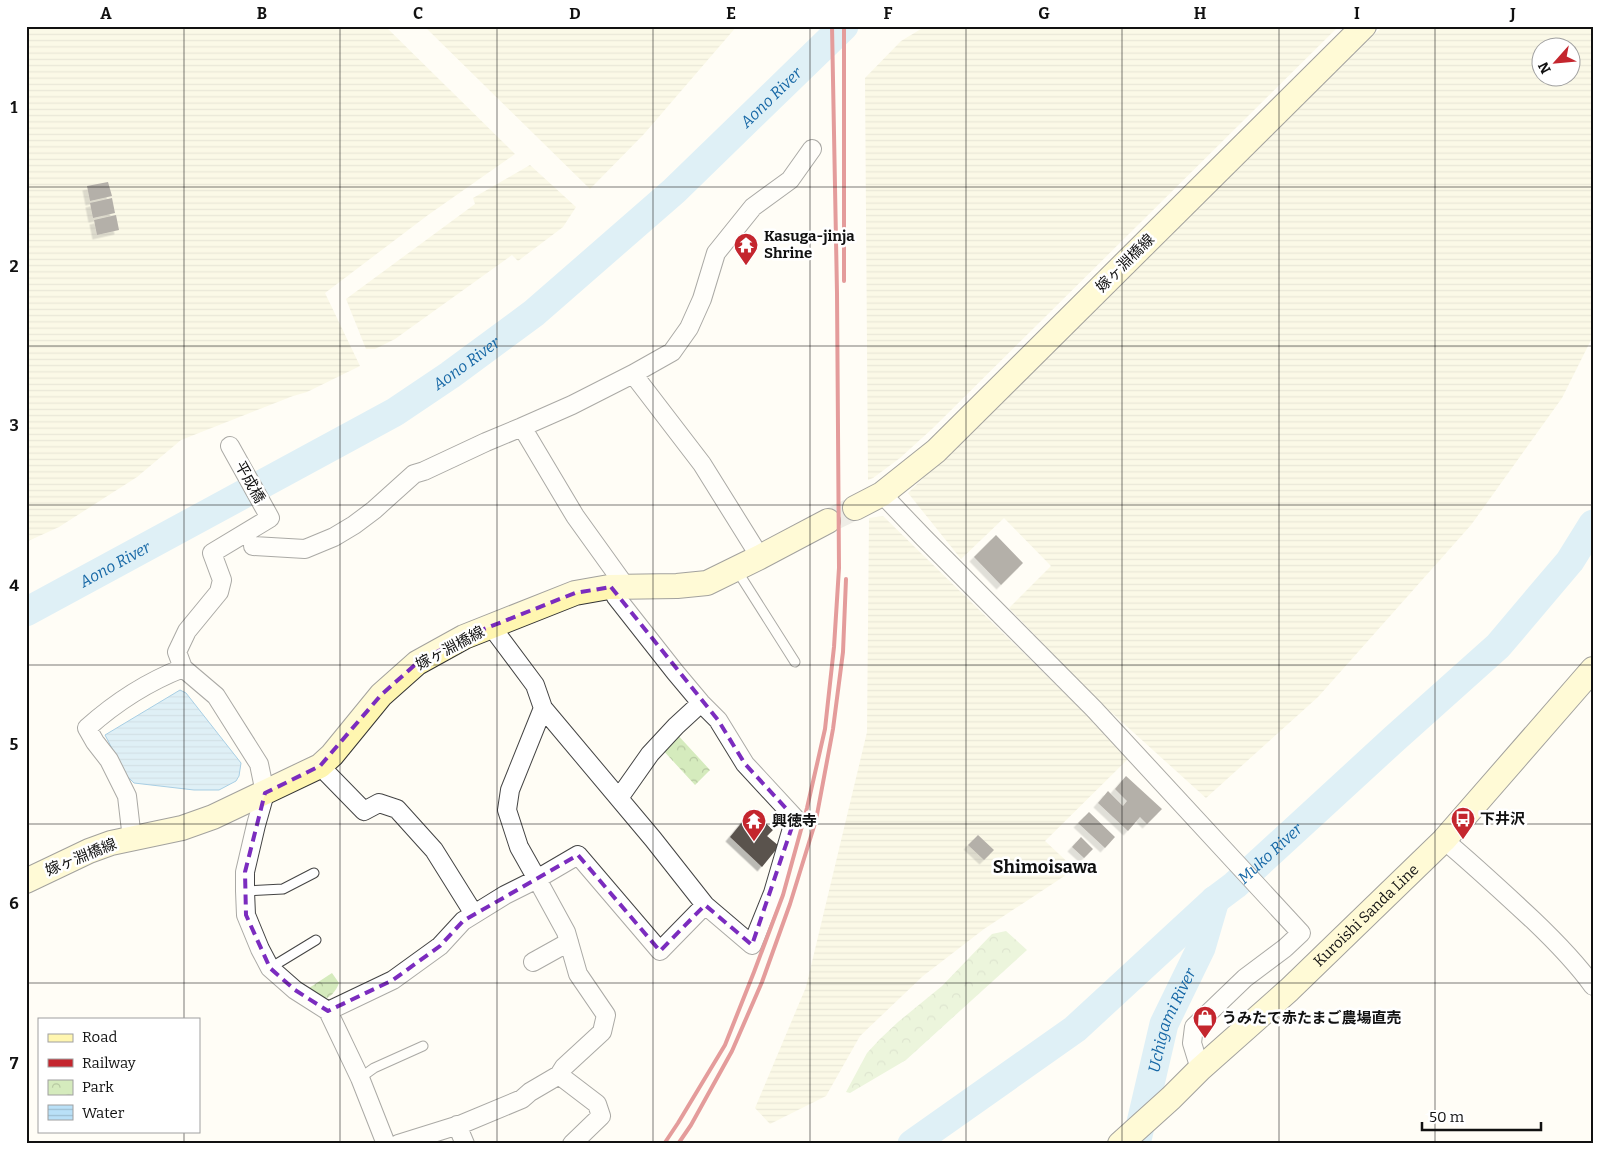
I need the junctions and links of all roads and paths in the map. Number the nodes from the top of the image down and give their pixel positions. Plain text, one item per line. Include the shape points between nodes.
1 (1364, 26) edge
2 (812, 149) dead end
3 (633, 374) junction
4 (522, 427) junction
5 (230, 446) dead end
6 (882, 494) junction
7 (855, 508) tunnel mouth
8 (828, 521) tunnel mouth
9 (253, 546) dead end
10 (760, 558) junction
11 (736, 569) junction
12 (619, 587) junction
13 (491, 626) junction
14 (795, 662) dead end
15 (184, 668) junction
16 (1593, 669) edge
17 (700, 702) junction
18 (544, 708) junction
19 (320, 766) junction
20 (265, 793) junction
21 (618, 798) junction
22 (132, 839) junction
23 (1444, 840) junction
24 (314, 873) dead end
25 (537, 879) junction
26 (26, 881) edge
27 (244, 891) junction
28 (705, 905) junction
29 (474, 914) junction
30 (316, 940) dead end
31 (569, 942) junction
32 (533, 962) dead end
33 (270, 968) junction
34 (1593, 986) edge
35 (328, 1011) junction
36 (423, 1046) dead end
37 (1200, 1070) junction
38 (559, 1075) junction
39 (360, 1078) junction
40 (457, 1125) junction
41 (386, 1144) edge
42 (398, 1144) edge
43 (465, 1144) edge
44 (572, 1144) edge
45 (1120, 1144) edge

1 - 6 street, 嫁ヶ淵橋線 via 936,450
2 - 3 street via 790,180 753,207 716,253 702,299 689,328 672,352
3 - 4 street
3 - 10 street via 702,464
4 - 9 street via 414,474 374,510 334,537 305,549
4 - 12 street
5 - 15 street, 平成橋 via 270,518 212,553 222,580 218,592 187,631 177,652
6 - 7 street, 嫁ヶ淵橋線
6 - 37 street via 1094,709 1301,933 1245,978 1194,1027 1192,1043
8 - 10 street, 嫁ヶ淵橋線
10 - 11 street, 嫁ヶ淵橋線
11 - 12 street, 嫁ヶ淵橋線 via 707,583
11 - 14 lane
12 - 13 street, 嫁ヶ淵橋線 via 575,593
12 - 17 street via 616,597
13 - 18 street via 535,684
13 - 19 street, 嫁ヶ淵橋線 via 417,663 381,695
15 - 20 street via 216,696 259,764
15 - 22 street via 141,688 87,728 109,760 126,796
16 - 23 street, Kuroishi Sanda Line
17 - 21 street via 650,754
17 - 28 street via 718,720 745,764 795,818 773,893 752,945
18 - 21 street
18 - 25 street via 510,790 507,810 519,847
19 - 20 street, 嫁ヶ淵橋線
19 - 29 street via 364,812 379,803 397,809 434,850
20 - 22 street, 嫁ヶ淵橋線 via 182,828
20 - 27 street via 245,872
21 - 28 street
22 - 26 street, 嫁ヶ淵橋線 via 89,851
23 - 34 street via 1556,942
23 - 37 street, Kuroishi Sanda Line via 1289,990
24 - 27 lane via 283,889
25 - 28 street via 578,855 660,950
25 - 29 street
25 - 31 street
27 - 33 street via 246,915
29 - 35 street via 440,946 393,980
30 - 33 lane
31 - 32 street
31 - 38 street via 578,974 606,1015 602,1032 564,1066
33 - 35 street via 295,990
35 - 39 street
36 - 39 lane via 374,1068
37 - 45 street, Kuroishi Sanda Line
38 - 40 street via 522,1099
38 - 44 street via 597,1104 601,1116
39 - 41 street
40 - 42 street
40 - 43 street

